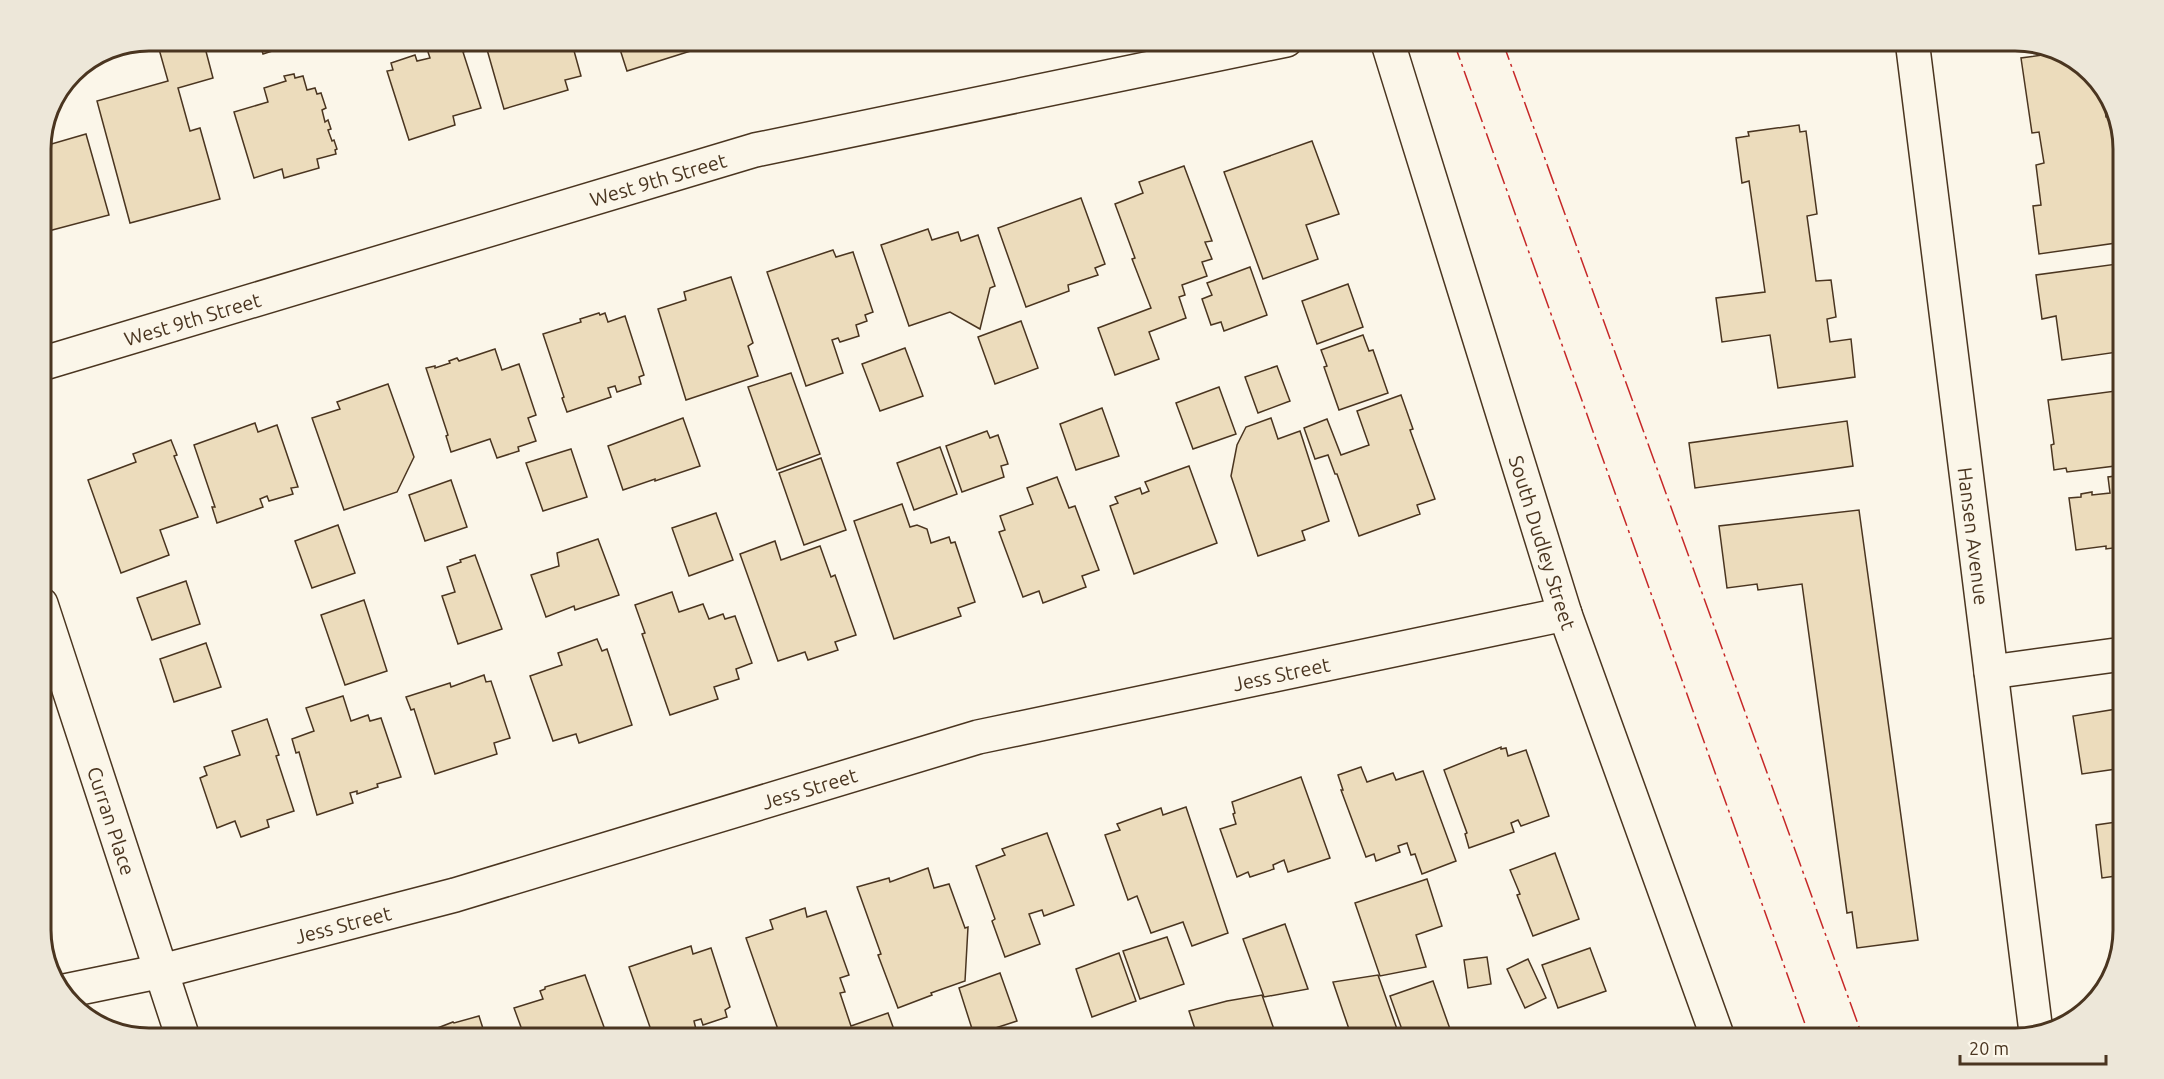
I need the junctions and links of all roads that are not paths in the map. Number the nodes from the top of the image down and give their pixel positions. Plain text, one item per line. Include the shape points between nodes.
1 (1233, 51) edge
2 (1389, 51) edge
3 (1913, 51) edge
4 (51, 361) edge
5 (1565, 614) junction
6 (51, 634) edge
7 (2113, 655) edge
8 (1991, 672) junction
9 (162, 971) junction
10 (71, 990) edge
11 (2035, 1026) edge
12 (180, 1028) edge
13 (1714, 1028) edge

1 - 4 street, West 9th Street via 755,150
2 - 5 street, South Dudley Street
3 - 8 street, Hansen Avenue
5 - 9 street, Jess Street via 978,737 455,895
5 - 13 street, South Dudley Street
6 - 9 street, Curran Place
7 - 8 street
8 - 11 street, Hansen Avenue
9 - 10 street, Jess Street
9 - 12 street, Curran Place

